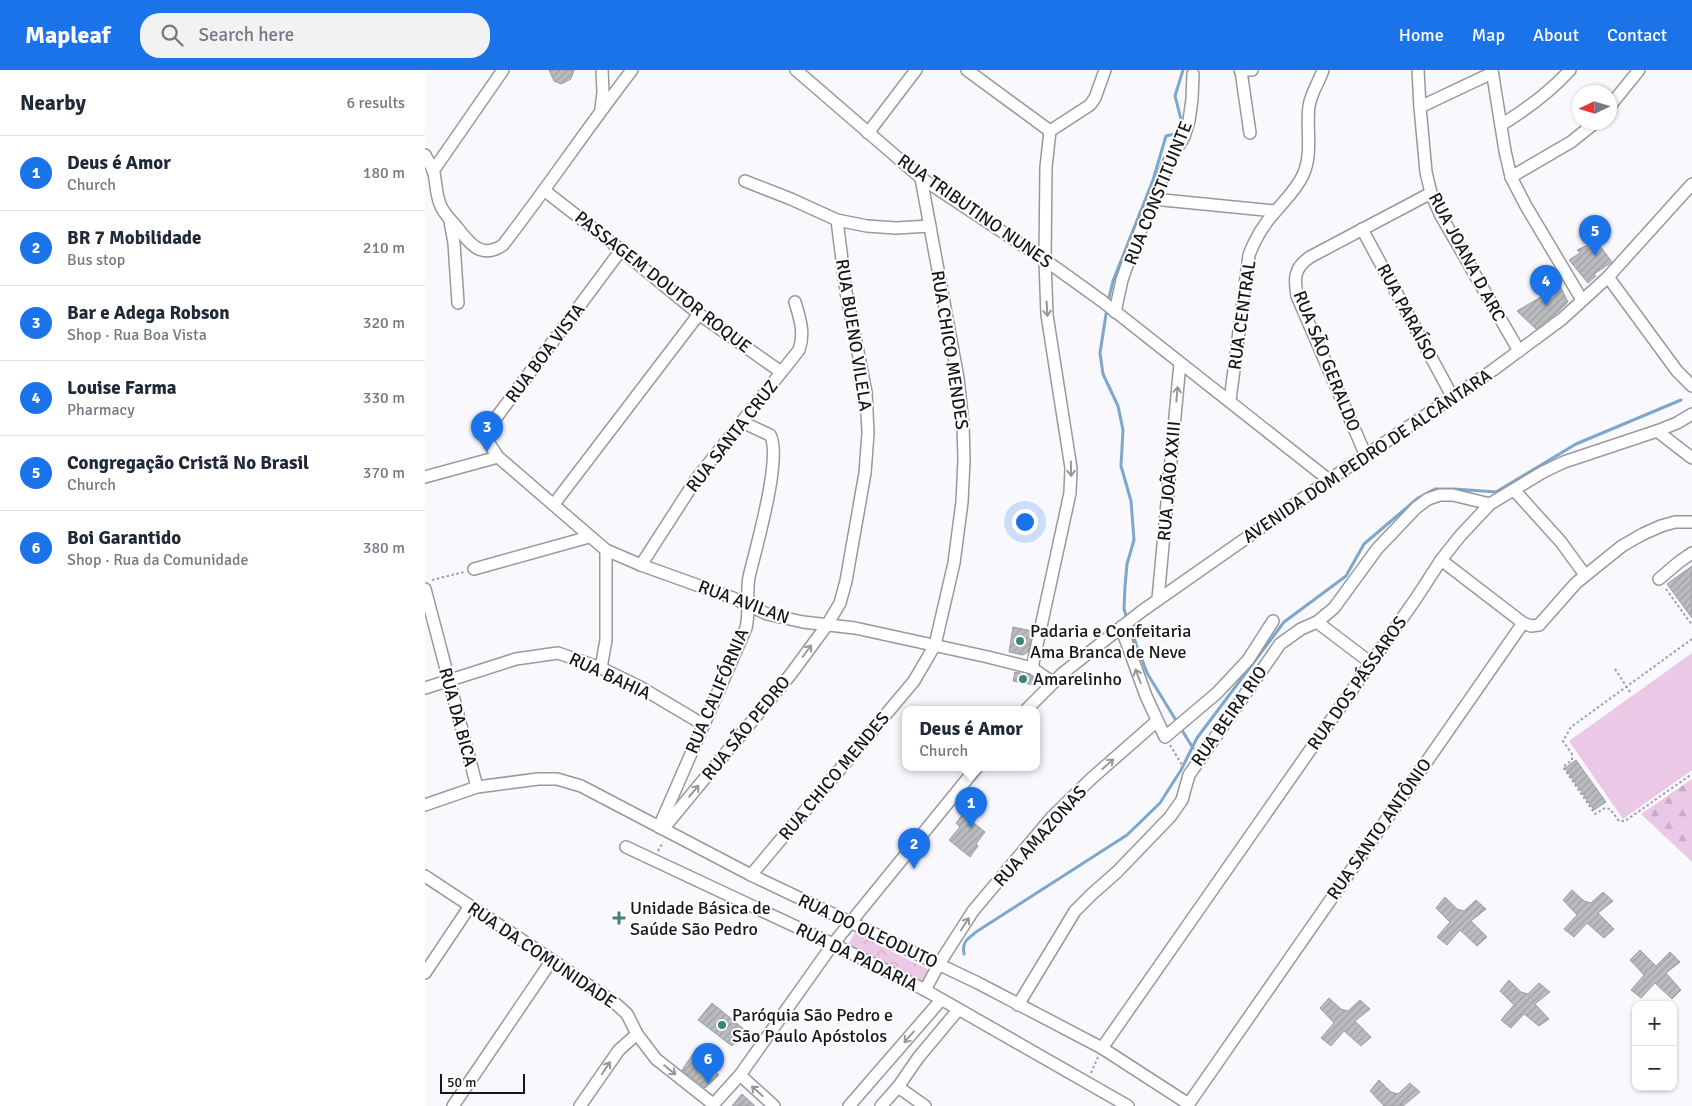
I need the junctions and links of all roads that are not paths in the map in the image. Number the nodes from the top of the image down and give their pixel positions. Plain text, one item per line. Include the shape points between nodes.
1 (503, 70) edge
2 (602, 70) edge
3 (632, 70) edge
4 (796, 70) edge
5 (916, 70) edge
6 (967, 70) edge
7 (1105, 70) edge
8 (1244, 70) edge
9 (1323, 70) edge
10 (1418, 70) edge
11 (1570, 70) edge
12 (1639, 70) edge
13 (1492, 71) edge
14 (1193, 74) dead end
15 (1617, 97) edge
16 (1420, 107) junction
17 (601, 111) junction
18 (1501, 125) junction
19 (1586, 130) edge
20 (1049, 131) junction
21 (868, 133) junction
22 (1250, 133) dead end
23 (425, 155) edge
24 (433, 171) junction
25 (1511, 177) junction
26 (921, 178) junction
27 (745, 182) dead end
28 (1692, 184) edge
29 (545, 191) junction
30 (1431, 193) junction
31 (1153, 199) junction
32 (1275, 211) junction
33 (450, 220) junction
34 (837, 220) junction
35 (930, 226) junction
36 (1362, 228) junction
37 (621, 250) junction
38 (1045, 260) junction
39 (1608, 277) junction
40 (1582, 300) junction
41 (795, 302) dead end
42 (458, 303) dead end
43 (1113, 310) junction
44 (699, 314) junction
45 (1519, 352) junction
46 (1179, 363) junction
47 (781, 372) junction
48 (1692, 386) edge
49 (1452, 396) junction
50 (1230, 400) junction
51 (1692, 414) edge
52 (742, 422) junction
53 (1657, 431) junction
54 (1366, 456) junction
55 (498, 457) junction
56 (1692, 458) edge
57 (425, 477) edge
58 (1329, 480) junction
59 (1514, 490) junction
60 (554, 504) junction
61 (1490, 504) junction
62 (1692, 522) edge
63 (589, 537) junction
64 (606, 550) junction
65 (1692, 553) edge
66 (1441, 560) junction
67 (641, 565) junction
68 (474, 570) road end
69 (1585, 575) junction
70 (1659, 579) road end
71 (425, 589) edge
72 (1158, 599) junction
73 (748, 604) junction
74 (1273, 621) dead end
75 (1317, 622) junction
76 (1523, 623) junction
77 (827, 625) junction
78 (1123, 625) junction
79 (935, 645) junction
80 (1371, 663) junction
81 (601, 668) junction
82 (1032, 668) junction
83 (449, 681) junction
84 (1052, 682) junction
85 (425, 688) edge
86 (1030, 706) edge
87 (1157, 721) junction
88 (704, 725) junction
89 (974, 771) edge
90 (477, 787) junction
91 (425, 805) edge
92 (663, 829) junction
93 (626, 846) dead end
94 (751, 875) junction
95 (425, 876) edge
96 (470, 906) junction
97 (851, 923) junction
98 (833, 944) junction
99 (552, 960) junction
100 (939, 964) junction
101 (425, 973) edge
102 (925, 990) junction
103 (941, 1000) junction
104 (1018, 1005) junction
105 (958, 1010) junction
106 (637, 1034) junction
107 (1102, 1048) junction
108 (740, 1075) junction
109 (898, 1087) junction
110 (1185, 1103) joint
111 (713, 1105) edge
112 (453, 1106) edge
113 (580, 1106) edge
114 (774, 1106) edge
115 (849, 1106) edge
116 (881, 1106) edge
117 (925, 1106) edge
118 (1128, 1106) edge

1 - 24 street
2 - 17 street
3 - 17 street
4 - 21 street, RUA TRIBUTINO NUNES
5 - 21 street
6 - 20 street
7 - 20 street via 1090,105
8 - 22 street
9 - 32 street, RUA CENTRAL via 1309,107 1310,136 1303,174
10 - 16 street, RUA JOANA D ARC
11 - 18 street via 1534,104
12 - 15 street
13 - 16 street
13 - 18 street
14 - 31 street, RUA CONSTITUINTE via 1193,99 1186,129
16 - 30 street, RUA JOANA D ARC via 1423,152
17 - 29 street
18 - 25 street
19 - 25 street
20 - 38 street
21 - 26 street, RUA TRIBUTINO NUNES
23 - 24 street
24 - 33 street via 439,204
25 - 40 street
26 - 35 street, RUA CHICO MENDES
26 - 38 street, RUA TRIBUTINO NUNES
27 - 34 street via 791,198
28 - 39 street, AVENIDA DOM PEDRO DE ALCÂNTARA
29 - 33 street via 496,250 478,249
29 - 37 street, PASSAGEM DOUTOR ROQUE
30 - 36 street, RUA SÃO GERALDO
30 - 45 street, RUA JOANA D ARC
31 - 32 street
31 - 43 street, RUA CONSTITUINTE
32 - 50 street, RUA CENTRAL via 1255,239 1249,255
33 - 42 street
34 - 35 street via 896,228
34 - 77 street, RUA BUENO VILELA via 846,292 866,392 868,433 865,474 846,581 840,603
35 - 79 street, RUA CHICO MENDES via 958,378 964,460 953,563
36 - 49 street, RUA PARAÍSO
36 - 54 street, RUA SÃO GERALDO via 1301,263 1295,284 1297,296
37 - 44 street, PASSAGEM DOUTOR ROQUE
37 - 55 street, RUA BOA VISTA via 487,430 485,437
38 - 43 street, RUA TRIBUTINO NUNES
38 -> 82 street via 1047,315 1071,468 1070,493
39 - 40 street, AVENIDA DOM PEDRO DE ALCÂNTARA
39 - 48 street via 1677,371
40 - 45 street, AVENIDA DOM PEDRO DE ALCÂNTARA
41 - 47 street, RUA SANTA CRUZ via 801,322 801,342 799,350
43 - 46 street, RUA TRIBUTINO NUNES
44 - 47 street, PASSAGEM DOUTOR ROQUE
44 - 60 street
45 - 49 street, AVENIDA DOM PEDRO DE ALCÂNTARA
46 - 50 street, RUA TRIBUTINO NUNES
72 -> 46 street, RUA JOÃO XXIII
47 - 52 street, RUA SANTA CRUZ
49 - 54 street, AVENIDA DOM PEDRO DE ALCÂNTARA
50 - 58 street, RUA TRIBUTINO NUNES
51 - 53 street, RUA DOS PÁSSAROS
52 - 67 street, RUA SANTA CRUZ via 697,478
52 - 73 street, RUA CALIFÓRNIA via 770,435 773,444 773,470 749,577
53 - 56 street
53 - 59 street, RUA DOS PÁSSAROS via 1564,462
54 - 58 street, AVENIDA DOM PEDRO DE ALCÂNTARA
55 - 57 street
55 - 60 street, RUA AVILAN
58 - 72 street, AVENIDA DOM PEDRO DE ALCÂNTARA
59 - 61 street, RUA DOS PÁSSAROS
59 - 69 street via 1561,542
60 - 63 street, RUA AVILAN
61 - 66 street, RUA DOS PÁSSAROS
61 - 75 street, RUA BEIRA RIO via 1453,495 1428,499 1377,549 1334,608
62 - 69 street via 1666,524 1643,534
63 - 64 street, RUA AVILAN
63 - 68 street
64 - 67 street, RUA AVILAN
64 - 81 street via 606,640
65 - 70 street
66 - 76 street
66 - 80 street, RUA DOS PÁSSAROS
67 - 73 street, RUA AVILAN
69 - 76 street via 1564,594 1539,625
71 - 83 street, RUA DA BICA
72 - 78 street, AVENIDA DOM PEDRO DE ALCÂNTARA
73 - 77 street, RUA AVILAN via 767,614
73 - 88 street, RUA CALIFÓRNIA via 746,628
74 - 87 street via 1248,660 1168,737
75 - 80 street
75 - 104 street, RUA BEIRA RIO via 1280,644 1189,775 1182,800 1170,817 1075,911
76 - 110 street, RUA SANTO ANTÔNIO via 1190,1102
77 - 79 street, RUA AVILAN
92 -> 77 street, RUA SÃO PEDRO via 761,712
78 - 84 street, AVENIDA DOM PEDRO DE ALCÂNTARA
87 -> 78 street
79 - 82 street, RUA AVILAN
79 - 94 street, RUA CHICO MENDES via 914,681
80 - 107 street, RUA DOS PÁSSAROS
81 - 83 street, RUA BAHIA via 558,653 516,659
81 - 88 street, RUA BAHIA
82 - 84 street, RUA AVILAN
83 - 85 street, RUA BAHIA
83 - 90 street, RUA DA BICA
84 - 86 street, AVENIDA DOM PEDRO DE ALCÂNTARA
100 -> 87 street, RUA AMAZONAS via 973,911 1052,818
88 - 92 street, RUA CALIFÓRNIA
89 - 97 street
90 - 91 street, RUA DO OLEODUTO
90 - 92 street, RUA DO OLEODUTO via 557,779 581,786
92 - 94 street, RUA DO OLEODUTO
93 - 98 street, RUA DA PADARIA
94 - 97 street, RUA DO OLEODUTO
95 - 96 street, RUA DA COMUNIDADE
96 - 99 street, RUA DA COMUNIDADE
96 - 101 street
97 - 98 street
97 - 100 street, RUA DO OLEODUTO
98 - 102 street, RUA DA PADARIA
98 - 108 street
99 - 106 street, RUA DA COMUNIDADE via 616,1004 627,1014
99 - 112 street
100 - 102 street, RUA AMAZONAS
100 - 104 street, RUA DO OLEODUTO
102 - 103 street, RUA DO OLEODUTO
103 - 105 street, RUA DO OLEODUTO
103 -> 115 street
104 - 107 street, RUA DO OLEODUTO
105 - 109 street
105 - 118 street
106 -> 111 street, RUA DA COMUNIDADE via 657,1059
113 -> 106 street via 619,1050
107 - 110 street, RUA DO OLEODUTO
108 - 111 street
114 -> 108 street
109 - 116 street
109 - 117 street

